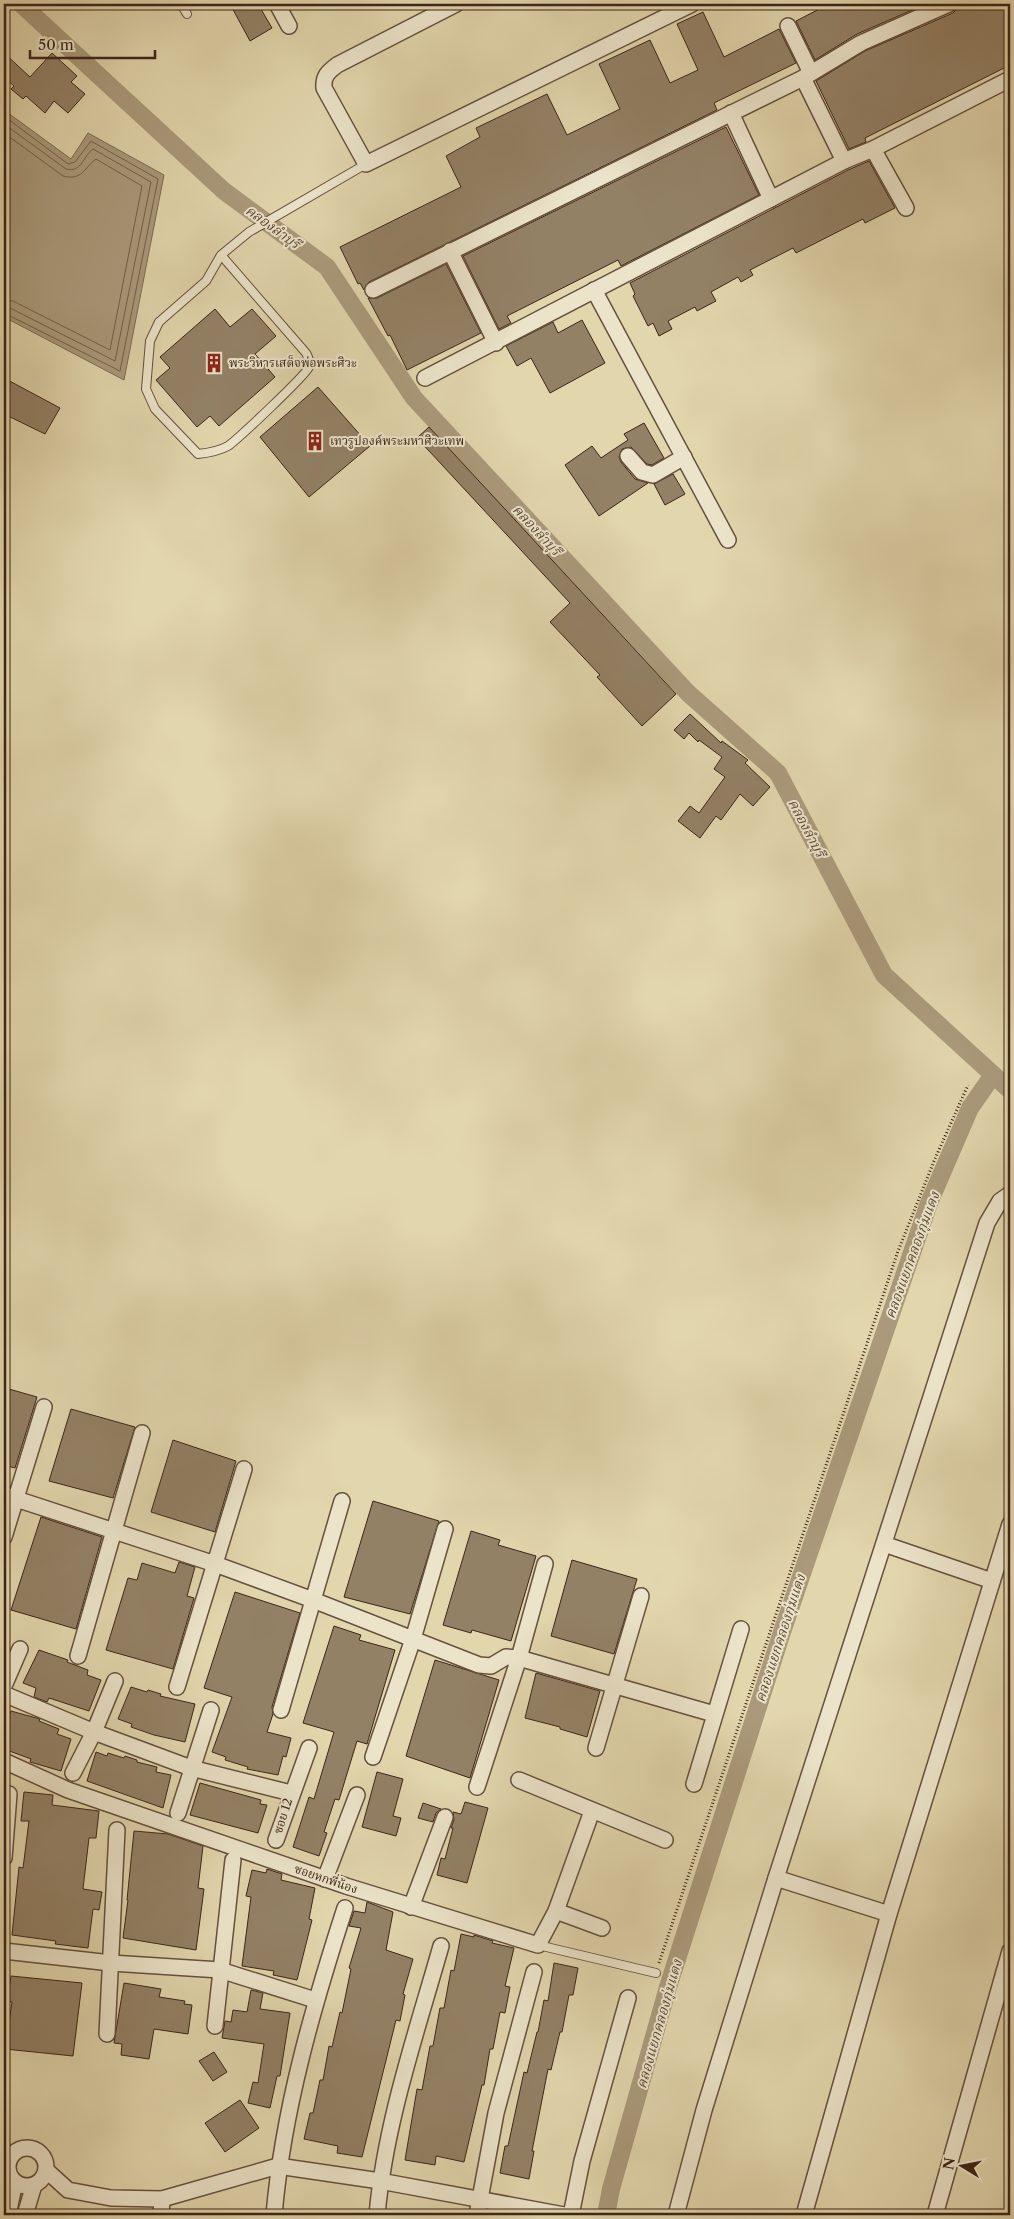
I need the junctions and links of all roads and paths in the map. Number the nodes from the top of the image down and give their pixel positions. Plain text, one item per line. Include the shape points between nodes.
1 (181, 4) edge
2 (277, 4) edge
3 (456, 4) edge
4 (692, 4) edge
5 (949, 4) edge
6 (187, 14) dead end
7 (289, 26) dead end
8 (788, 26) dead end
9 (807, 76) junction
10 (1010, 79) edge
11 (731, 113) junction
12 (873, 149) junction
13 (844, 161) junction
14 (366, 164) junction
15 (771, 199) junction
16 (906, 208) dead end
17 (450, 251) junction
18 (221, 255) junction
19 (373, 290) dead end
20 (594, 290) junction
21 (496, 343) junction
22 (425, 378) dead end
23 (628, 456) dead end
24 (684, 457) junction
25 (728, 540) dead end
26 (968, 1085) dead end
27 (1010, 1194) edge
28 (44, 1408) dead end
29 (142, 1432) dead end
30 (244, 1469) dead end
31 (10, 1497) edge
32 (342, 1500) dead end
33 (1010, 1524) edge
34 (445, 1529) dead end
35 (114, 1532) junction
36 (4, 1537) edge
37 (884, 1544) junction
38 (215, 1564) junction
39 (545, 1564) dead end
40 (992, 1581) junction
41 (641, 1596) dead end
42 (313, 1600) junction
43 (741, 1629) dead end
44 (413, 1639) junction
45 (20, 1649) dead end
46 (78, 1656) dead end
47 (518, 1658) junction
48 (114, 1681) dead end
49 (4, 1686) edge
50 (613, 1686) junction
51 (177, 1687) dead end
52 (4, 1694) edge
53 (211, 1710) dead end
54 (281, 1710) dead end
55 (714, 1714) junction
56 (94, 1732) junction
57 (309, 1748) dead end
58 (596, 1748) dead end
59 (373, 1757) dead end
60 (4, 1761) edge
61 (191, 1768) junction
62 (74, 1773) dead end
63 (519, 1780) dead end
64 (694, 1784) dead end
65 (477, 1787) dead end
66 (291, 1793) junction
67 (8, 1794) dead end
68 (357, 1795) dead end
69 (592, 1811) junction
70 (178, 1813) dead end
71 (445, 1817) dead end
72 (117, 1830) dead end
73 (276, 1840) dead end
74 (665, 1840) dead end
75 (4, 1858) edge
76 (233, 1860) dead end
77 (776, 1878) junction
78 (325, 1879) junction
79 (411, 1907) junction
80 (345, 1908) dead end
81 (556, 1911) junction
82 (889, 1914) junction
83 (602, 1928) dead end
84 (538, 1945) junction
85 (441, 1946) dead end
86 (4, 1951) edge
87 (1010, 1951) edge
88 (111, 1963) junction
89 (220, 1970) junction
90 (534, 1972) dead end
91 (656, 1973) joint
92 (628, 1998) dead end
93 (315, 2000) junction
94 (215, 2026) dead end
95 (107, 2034) dead end
96 (7, 2154) edge
97 (278, 2166) junction
98 (46, 2170) junction
99 (15, 2182) junction
100 (380, 2182) junction
101 (34, 2185) junction
102 (162, 2199) junction
103 (479, 2200) junction
104 (8, 2215) edge
105 (25, 2215) edge
106 (161, 2215) edge
107 (274, 2215) edge
108 (377, 2215) edge
109 (477, 2215) edge
110 (564, 2215) edge
111 (571, 2215) edge
112 (676, 2215) edge
113 (804, 2215) edge
114 (935, 2215) edge

1 - 6 lane
2 - 7 street
3 - 14 street via 337,65 323,79 324,88
4 - 14 street
5 - 9 street via 861,43
8 - 9 street
9 - 11 street
9 - 13 street
10 - 12 street
11 - 15 street
11 - 17 street
12 - 13 street
12 - 16 street
13 - 15 street
14 - 18 lane via 249,232
15 - 20 street
17 - 19 street
17 - 21 street
18 - 18 lane via 206,282 159,322 150,341 146,389 155,409 198,454 228,446 309,368 310,361
20 - 21 street
20 - 24 street
21 - 22 street
23 - 24 street via 642,472 653,475
24 - 25 street
26 - 91 path via 898,1251
27 - 37 street via 1000,1201 987,1223
28 - 31 street
29 - 35 street
30 - 38 street
31 - 35 street
31 - 36 street
32 - 42 street
33 - 40 street
34 - 44 street
35 - 38 street
35 - 46 street
37 - 40 street
37 - 77 street
38 - 42 street
38 - 51 street
39 - 47 street
40 - 82 street
41 - 50 street
42 - 44 street
42 - 54 street
43 - 55 street
44 - 47 street via 479,1665 491,1666 506,1657
44 - 59 street
45 - 49 street
47 - 50 street
47 - 65 street
48 - 56 street
50 - 55 street
50 - 58 street
52 - 56 street
53 - 61 street
55 - 64 street
56 - 61 street
56 - 62 street
57 - 66 street, ซอย 12
60 - 78 street, ซอยหกพี่น้อง via 68,1790
61 - 66 street
61 - 70 street
63 - 69 street
66 - 73 street, ซอย 12
67 - 75 street
68 - 78 street
69 - 74 street
69 - 81 street
71 - 79 street
72 - 88 street
76 - 89 street
77 - 82 street
77 - 112 street via 704,2110
78 - 79 street, ซอยหกพี่น้อง
79 - 84 street, ซอยหกพี่น้อง
80 - 93 street
81 - 83 street
81 - 84 street
82 - 113 street
84 - 91 lane, ซอยหกพี่น้อง
85 - 100 street via 400,2091
86 - 88 street
87 - 114 street
88 - 89 street
88 - 95 street
89 - 93 street
89 - 94 street
90 - 103 street via 496,2112
92 - 111 street via 582,2161
93 - 97 street
96 - 98 street via 34,2149 44,2158
96 - 99 street via 8,2170
97 - 100 street
97 - 102 street
97 - 107 street
98 - 101 street via 44,2177
98 - 102 street via 68,2190 111,2198
99 - 101 street
99 - 104 street
100 - 103 street
100 - 108 street
101 - 105 street
102 - 106 street
103 - 109 street
103 - 110 street

